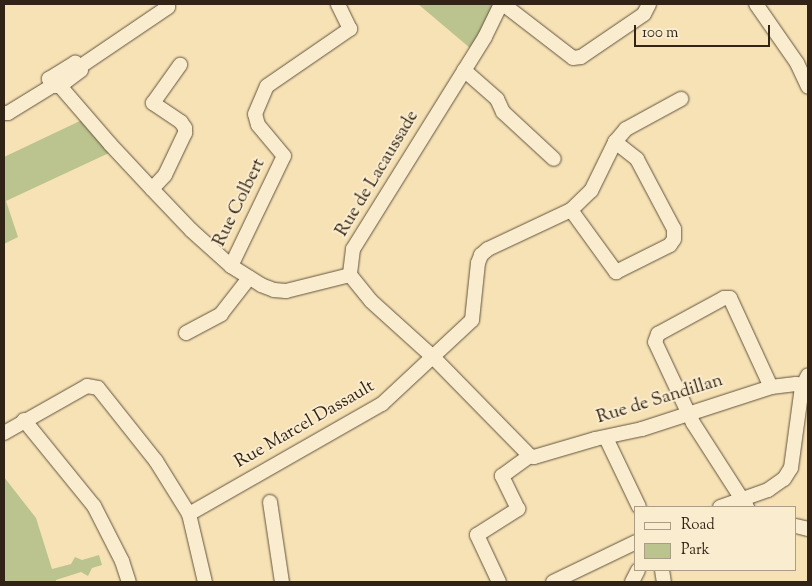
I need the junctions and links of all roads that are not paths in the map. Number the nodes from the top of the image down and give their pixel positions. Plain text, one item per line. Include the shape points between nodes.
1 (338, 4) edge
2 (502, 4) edge
3 (649, 4) edge
4 (756, 4) edge
5 (167, 5) edge
6 (180, 65) dead end
7 (464, 70) junction
8 (56, 86) junction
9 (808, 87) edge
10 (680, 98) dead end
11 (4, 113) edge
12 (615, 142) junction
13 (554, 159) dead end
14 (152, 189) junction
15 (570, 210) junction
16 (231, 266) junction
17 (350, 275) junction
18 (249, 278) junction
19 (186, 333) dead end
20 (434, 358) junction
21 (806, 383) edge
22 (770, 387) junction
23 (689, 413) junction
24 (24, 420) junction
25 (4, 433) edge
26 (606, 438) junction
27 (530, 456) junction
28 (270, 502) dead end
29 (745, 504) edge
30 (639, 506) edge
31 (728, 506) edge
32 (188, 514) junction
33 (634, 543) edge
34 (490, 575) edge
35 (128, 582) edge
36 (205, 582) edge
37 (282, 582) edge
38 (499, 582) edge
39 (553, 582) edge

1 - 16 street, Rue Colbert via 350,30 268,86 255,114 258,125 284,156
2 - 3 street via 573,58 581,57 644,14
2 - 7 street, Rue de Lacaussade
4 - 9 street via 797,63
5 - 8 street
6 - 14 street via 153,103 180,122 185,133 165,175
7 - 13 street via 497,99 503,112
7 - 17 street, Rue de Lacaussade via 353,249
8 - 11 street
8 - 14 street
10 - 12 street via 626,129
12 - 15 street via 591,191
12 - 15 street via 637,159 674,229 674,239 670,245 616,272
14 - 16 street
15 - 20 street, Rue Marcel Dassault via 481,255 472,320
16 - 18 street
17 - 18 street via 286,291 274,290
17 - 20 street via 371,301
18 - 19 street via 221,314
20 - 27 street
20 - 32 street, Rue Marcel Dassault via 382,404
21 - 22 street, Rue de Sandillan
21 - 29 street via 791,468 778,484
22 - 23 street, Rue de Sandillan
22 - 23 street via 730,298 724,298 658,334 655,342
23 - 26 street, Rue de Sandillan
23 - 29 street via 716,462
24 - 25 street
24 - 32 street via 87,386 98,388 156,461
24 - 35 street via 94,506 122,561
26 - 27 street, Rue de Sandillan
26 - 30 street
27 - 34 street via 502,476 518,509 477,535
28 - 37 street
29 - 31 street
32 - 36 street
33 - 39 street
34 - 38 street

